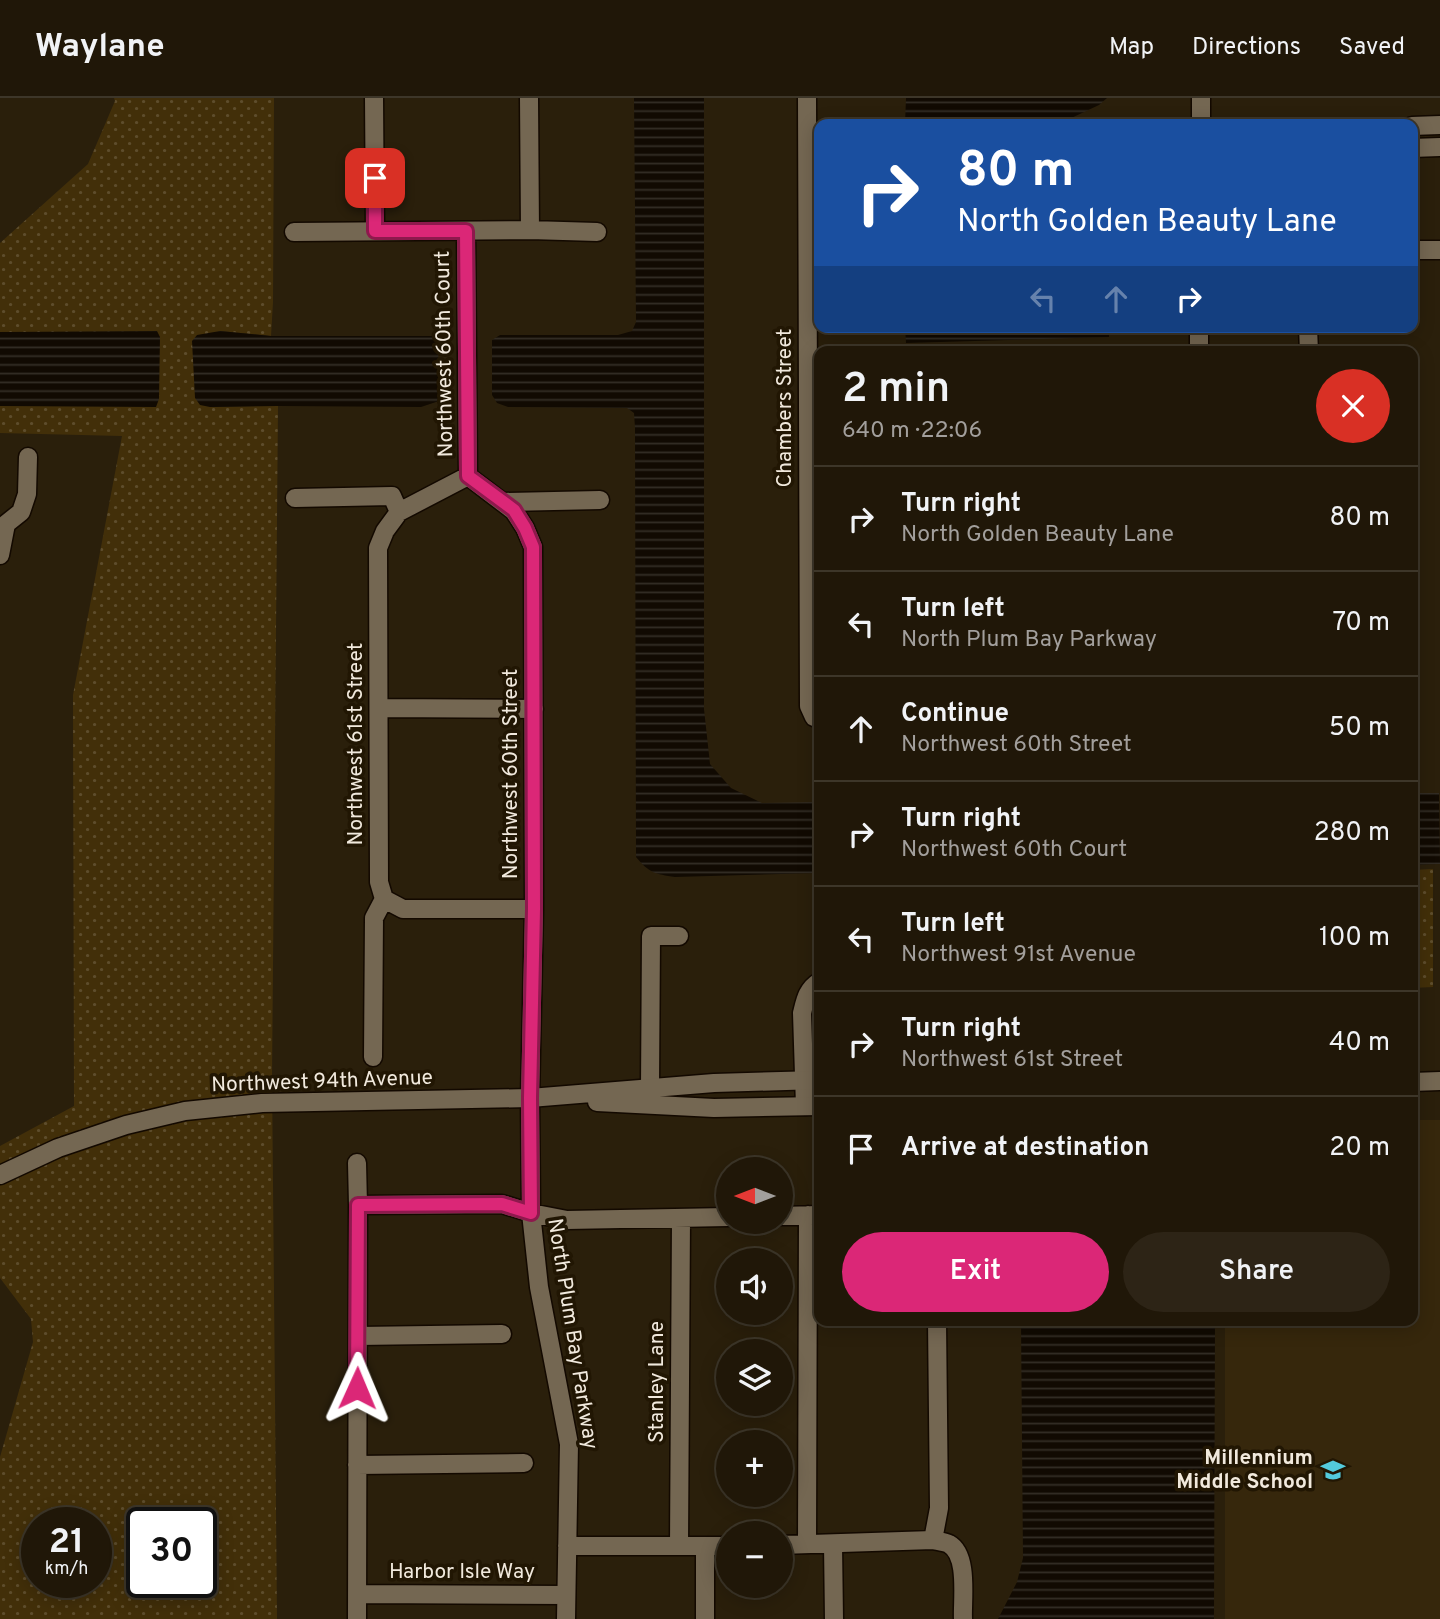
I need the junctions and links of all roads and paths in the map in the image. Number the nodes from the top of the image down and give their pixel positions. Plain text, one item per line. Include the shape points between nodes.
1 (374, 98) edge
2 (529, 98) edge
3 (807, 98) edge
4 (1201, 98) edge
5 (1201, 119) edge
6 (1440, 125) edge
7 (1418, 126) edge
8 (1440, 147) edge
9 (1418, 148) edge
10 (530, 230) junction
11 (375, 231) junction
12 (466, 231) junction
13 (294, 232) dead end
14 (597, 232) dead end
15 (1418, 250) edge
16 (1440, 250) edge
17 (814, 429) edge
18 (28, 457) dead end
19 (468, 476) junction
20 (295, 498) dead end
21 (600, 500) dead end
22 (503, 502) junction
23 (400, 512) junction
24 (3, 525) edge
25 (0, 555) edge
26 (814, 575) edge
27 (379, 708) junction
28 (534, 709) junction
29 (814, 713) edge
30 (384, 899) junction
31 (534, 909) junction
32 (679, 936) dead end
33 (814, 985) edge
34 (373, 1057) dead end
35 (811, 1080) edge
36 (1440, 1081) edge
37 (1418, 1082) edge
38 (650, 1088) junction
39 (530, 1098) junction
40 (812, 1106) edge
41 (357, 1163) dead end
42 (0, 1175) edge
43 (358, 1205) junction
44 (531, 1213) junction
45 (814, 1215) edge
46 (793, 1216) edge
47 (716, 1218) edge
48 (681, 1219) junction
49 (936, 1326) edge
50 (502, 1334) dead end
51 (358, 1336) junction
52 (524, 1463) dead end
53 (357, 1465) junction
54 (933, 1540) junction
55 (807, 1544) junction
56 (833, 1544) junction
57 (793, 1545) edge
58 (567, 1546) junction
59 (678, 1546) junction
60 (705, 1546) junction
61 (716, 1546) edge
62 (357, 1594) junction
63 (566, 1595) junction
64 (357, 1619) edge
65 (566, 1619) edge
66 (705, 1619) edge
67 (834, 1619) edge
68 (962, 1619) edge

1 - 11 street
2 - 10 street
3 - 17 street, Chambers Street
4 - 5 street
6 - 7 street
8 - 9 street
10 - 12 street
10 - 14 street
11 - 12 street
11 - 13 street
12 - 19 street, Northwest 60th Court
15 - 16 street
17 - 26 street, Chambers Street
18 - 24 street via 27,494 21,512
19 - 22 street, Northwest 60th Street
19 - 23 street, Northwest 61st Street
20 - 23 street via 392,496
21 - 22 street
22 - 28 street, Northwest 60th Street via 514,510 533,547
23 - 27 street, Northwest 61st Street via 378,548
24 - 25 street
26 - 29 street, Chambers Street via 810,706
27 - 28 street
27 - 30 street, Northwest 61st Street via 379,882
28 - 31 street, Northwest 60th Street
30 - 31 street via 403,909
30 - 34 street, Northwest 61st Street via 374,918
31 - 39 street, Northwest 60th Street
32 - 38 street via 651,936
33 - 35 street via 802,1013
35 - 38 street, Northwest 94th Avenue
35 - 40 street
36 - 37 street
38 - 39 street, Northwest 94th Avenue
39 - 40 street, Northwest 94th Avenue via 714,1108
39 - 42 street, Northwest 94th Avenue via 262,1103 185,1111 58,1148
39 - 44 street, North Plum Bay Parkway
41 - 43 street
43 - 44 street via 502,1204
43 - 51 street
44 - 48 street via 567,1220
44 - 58 street, North Plum Bay Parkway via 539,1287 569,1444
45 - 46 street
45 - 55 street
47 - 48 street
48 - 59 street, Stanley Lane
49 - 54 street via 939,1508
50 - 51 street
51 - 53 street
52 - 53 street
53 - 62 street
54 - 56 street
54 - 68 street via 950,1544 958,1553
55 - 56 street
55 - 57 street
56 - 67 street
58 - 59 street
58 - 63 street, North Plum Bay Parkway
59 - 60 street
60 - 61 street
60 - 66 street
62 - 63 street, Harbor Isle Way
62 - 64 street
63 - 65 street, North Plum Bay Parkway

